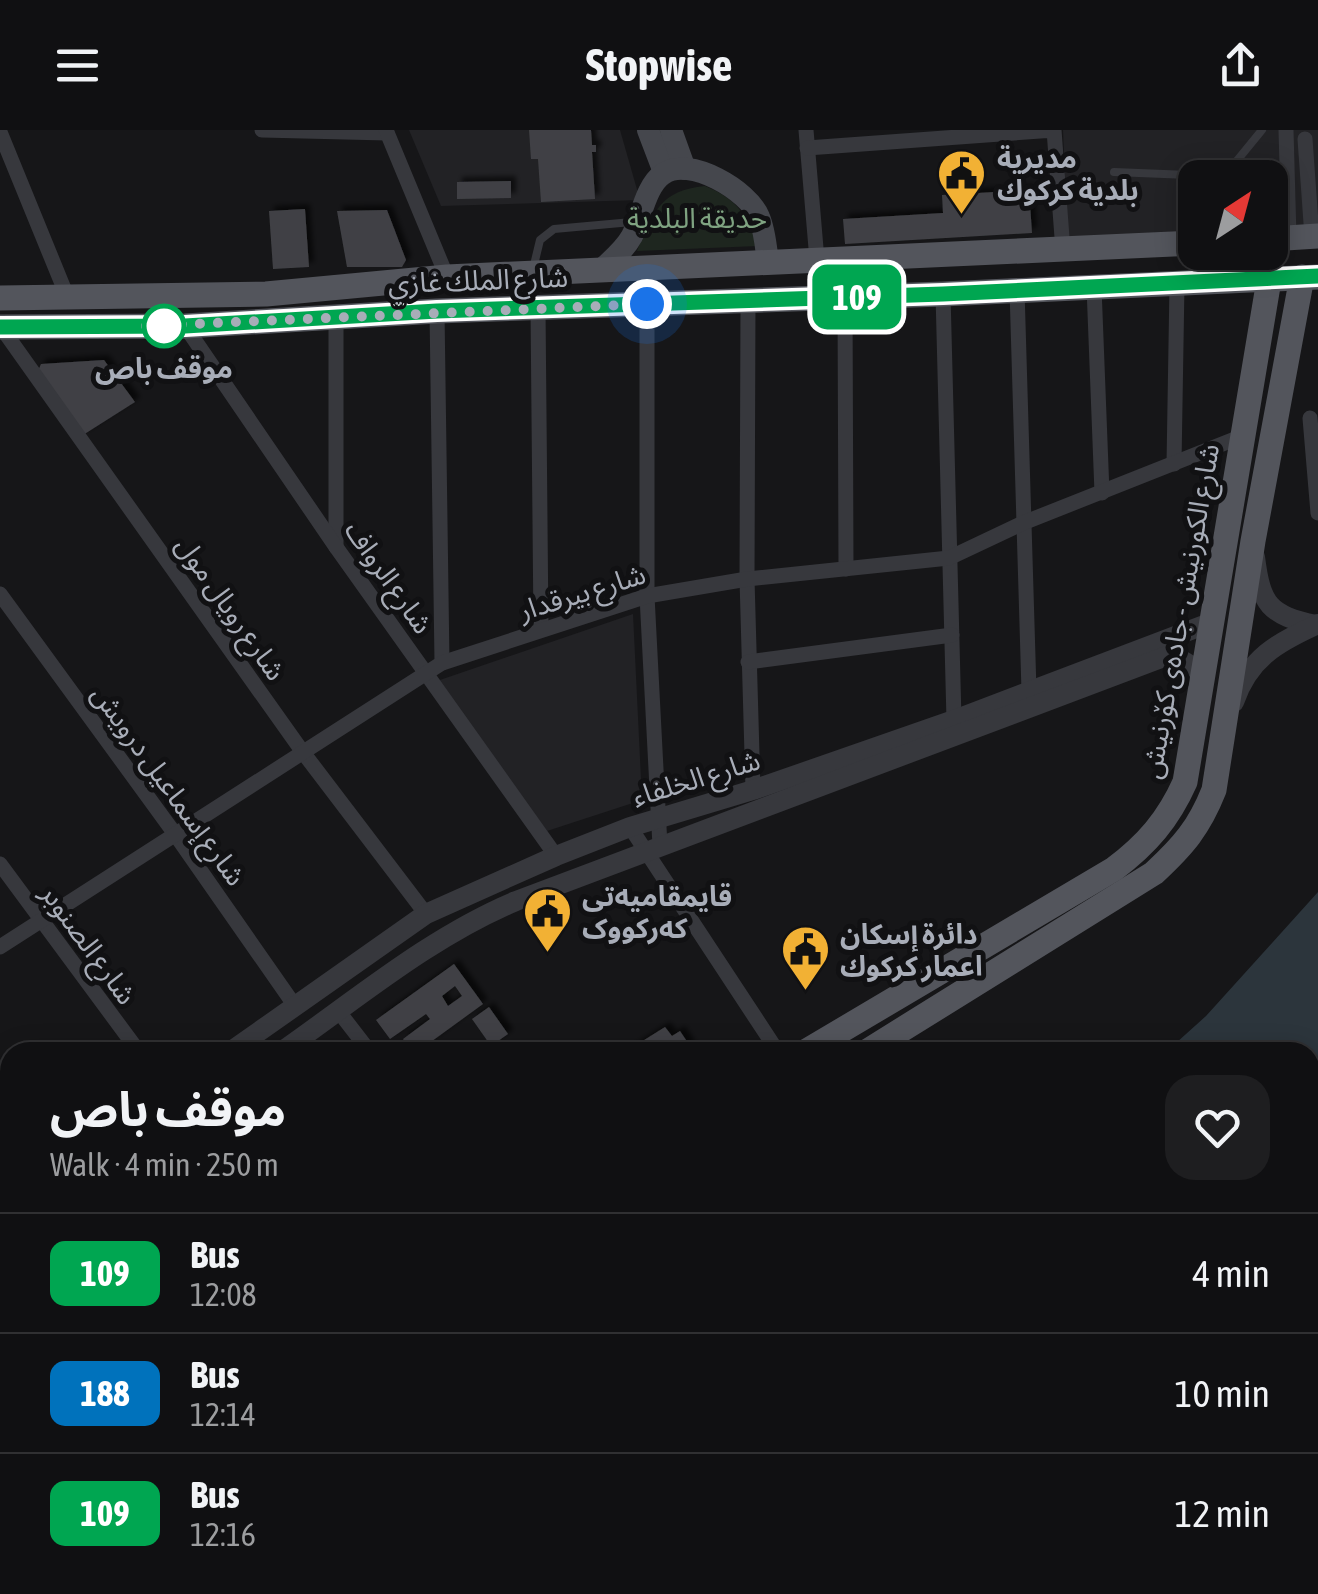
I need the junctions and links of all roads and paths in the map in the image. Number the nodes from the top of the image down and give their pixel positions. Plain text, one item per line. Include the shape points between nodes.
1 (262, 130) edge
2 (648, 130) edge
3 (671, 130) edge
4 (806, 130) edge
5 (1262, 130) edge
6 (0, 132) edge
7 (387, 132) edge
8 (951, 135) edge
9 (1286, 135) edge
10 (1311, 139) edge
11 (807, 148) junction
12 (675, 171) junction
13 (1114, 172) dead end
14 (638, 221) junction
15 (1297, 237) edge
16 (1178, 244) edge
17 (1127, 247) junction
18 (1062, 250) junction
19 (817, 260) junction
20 (768, 263) junction
21 (601, 270) junction
22 (532, 273) junction
23 (447, 277) junction
24 (1310, 277) edge
25 (1268, 280) junction
26 (1177, 284) junction
27 (1128, 287) junction
28 (1094, 288) junction
29 (1017, 290) junction
30 (266, 294) junction
31 (943, 294) junction
32 (7, 296) edge
33 (67, 296) junction
34 (845, 298) junction
35 (748, 301) junction
36 (647, 304) junction
37 (538, 308) junction
38 (1264, 308) junction
39 (437, 311) junction
40 (1294, 312) junction
41 (336, 316) junction
42 (268, 320) junction
43 (185, 326) junction
44 (0, 327) edge
45 (1314, 418) edge
46 (1276, 420) junction
47 (1240, 438) junction
48 (1174, 464) junction
49 (1102, 493) junction
50 (1318, 514) edge
51 (1023, 523) junction
52 (1254, 540) junction
53 (336, 547) junction
54 (948, 558) junction
55 (846, 569) junction
56 (746, 579) junction
57 (0, 594) edge
58 (647, 596) junction
59 (1212, 622) junction
60 (1317, 625) edge
61 (541, 629) junction
62 (952, 635) junction
63 (748, 662) junction
64 (442, 663) junction
65 (425, 671) junction
66 (1203, 673) junction
67 (1029, 690) junction
68 (954, 720) junction
69 (1224, 727) junction
70 (302, 751) junction
71 (753, 790) junction
72 (657, 820) junction
73 (630, 828) junction
74 (175, 834) junction
75 (652, 849) junction
76 (556, 856) junction
77 (0, 864) edge
78 (426, 914) junction
79 (41, 921) junction
80 (1034, 933) junction
81 (0, 947) edge
82 (295, 1006) junction
83 (339, 1012) junction
84 (132, 1042) edge
85 (244, 1042) edge
86 (296, 1042) edge
87 (362, 1042) edge
88 (772, 1042) edge
89 (824, 1042) edge
90 (880, 1042) edge

1 - 7 street
2 - 12 main road
3 - 12 main road
4 - 11 street
5 - 13 lane via 1226,174
6 - 33 street
7 - 23 street
8 - 11 street
8 - 18 street via 1054,130
9 - 10 street
9 - 15 street
10 - 15 street
11 - 19 street
12 - 14 main road via 655,182
12 - 20 main road via 710,175 748,199 760,218
14 - 21 main road via 630,240
14 - 22 lane via 554,229 540,240
16 - 17 main road, شارع الملك غازي
17 - 18 main road, شارع الملك غازي
17 - 27 main road via 1135,267
18 - 19 main road, شارع الملك غازي
19 - 20 main road, شارع الملك غازي
20 - 21 main road, شارع الملك غازي
21 - 22 main road, شارع الملك غازي
22 - 23 main road, شارع الملك غازي
23 - 30 main road, شارع الملك غازي
24 - 25 main road, شارع الملك غازي
24 - 40 main road, شارع الكورنيش - جادەی کۆرنیش
25 - 26 main road, شارع الملك غازي
25 - 38 main road, شارع الكورنيش - جادەی کۆرنیش
26 - 27 main road, شارع الملك غازي
26 - 48 street
27 - 28 main road, شارع الملك غازي
28 - 29 main road, شارع الملك غازي
28 - 49 street
29 - 31 main road, شارع الملك غازي
29 - 51 street
30 - 33 main road, شارع الملك غازي
30 - 42 main road
31 - 34 main road, شارع الملك غازي
31 - 54 street
32 - 33 main road, شارع الملك غازي
34 - 35 main road, شارع الملك غازي
34 - 55 street
35 - 36 main road, شارع الملك غازي
35 - 56 street
36 - 37 main road, شارع الملك غازي
36 - 58 street
37 - 39 main road, شارع الملك غازي
37 - 61 street
38 - 40 main road via 1280,304
38 - 47 main road, شارع الكورنيش - جادەی کۆرنیش
39 - 41 main road, شارع الملك غازي
39 - 64 street
40 - 46 main road, شارع الكورنيش - جادەی کۆرنیش
41 - 42 main road, شارع الملك غازي
41 - 53 street
42 - 43 main road, شارع الملك غازي
43 - 44 main road, شارع الملك غازي
43 - 53 street, شارع الرواف
44 - 70 street, شارع رويال مول
45 - 46 street
45 - 50 street
46 - 52 main road, شارع الكورنيش - جادەی کۆرنیش
47 - 48 street, شارع بيرقدار
47 - 59 main road, شارع الكورنيش - جادەی کۆرنیش
48 - 49 street, شارع بيرقدار
49 - 51 street, شارع بيرقدار
51 - 54 street, شارع بيرقدار
51 - 67 street
52 - 60 street via 1267,604 1289,620
52 - 69 main road, شارع الكورنيش - جادەی کۆرنیش
53 - 65 street, شارع الرواف
54 - 55 street, شارع بيرقدار
54 - 62 street
55 - 56 street, شارع بيرقدار
56 - 58 street, شارع بيرقدار
56 - 63 street
57 - 74 street, شارع إسماعيل درويش
58 - 61 street, شارع بيرقدار
58 - 72 street
59 - 66 main road, شارع الكورنيش - جادەی کۆرنیش
59 - 67 street, شارع الخلفاء
60 - 69 street via 1256,661
61 - 64 street, شارع بيرقدار
62 - 63 street
62 - 68 street
63 - 71 street
64 - 65 street, شارع بيرقدار
65 - 70 street, شارع بيرقدار
65 - 76 street, شارع الرواف
66 - 75 street via 1172,654
66 - 80 main road, شارع الكورنيش - جادەی کۆرنیش via 1185,782 1165,822
67 - 68 street, شارع الخلفاء
68 - 71 street, شارع الخلفاء
69 - 80 main road, شارع الكورنيش - جادەی کۆرنیش via 1214,790 1182,848 1154,874
70 - 74 street, شارع بيرقدار
70 - 78 street, شارع رويال مول
71 - 72 street, شارع الخلفاء
72 - 73 street, شارع الخلفاء
72 - 75 street
73 - 75 street
73 - 76 street, شارع الخلفاء
74 - 79 street, شارع بيرقدار
74 - 82 street, شارع إسماعيل درويش
75 - 83 street via 481,916
75 - 88 street
76 - 78 street, شارع الخلفاء
77 - 79 street, شارع الصنوبر
78 - 82 street, شارع الخلفاء
79 - 81 street, شارع بيرقدار
79 - 84 street, شارع الصنوبر
80 - 89 main road, شارع الكورنيش - جادەی کۆرنیش
80 - 90 main road, شارع الكورنيش - جادەی کۆرنیش
82 - 85 street, شارع الخلفاء
83 - 86 street
83 - 87 street

